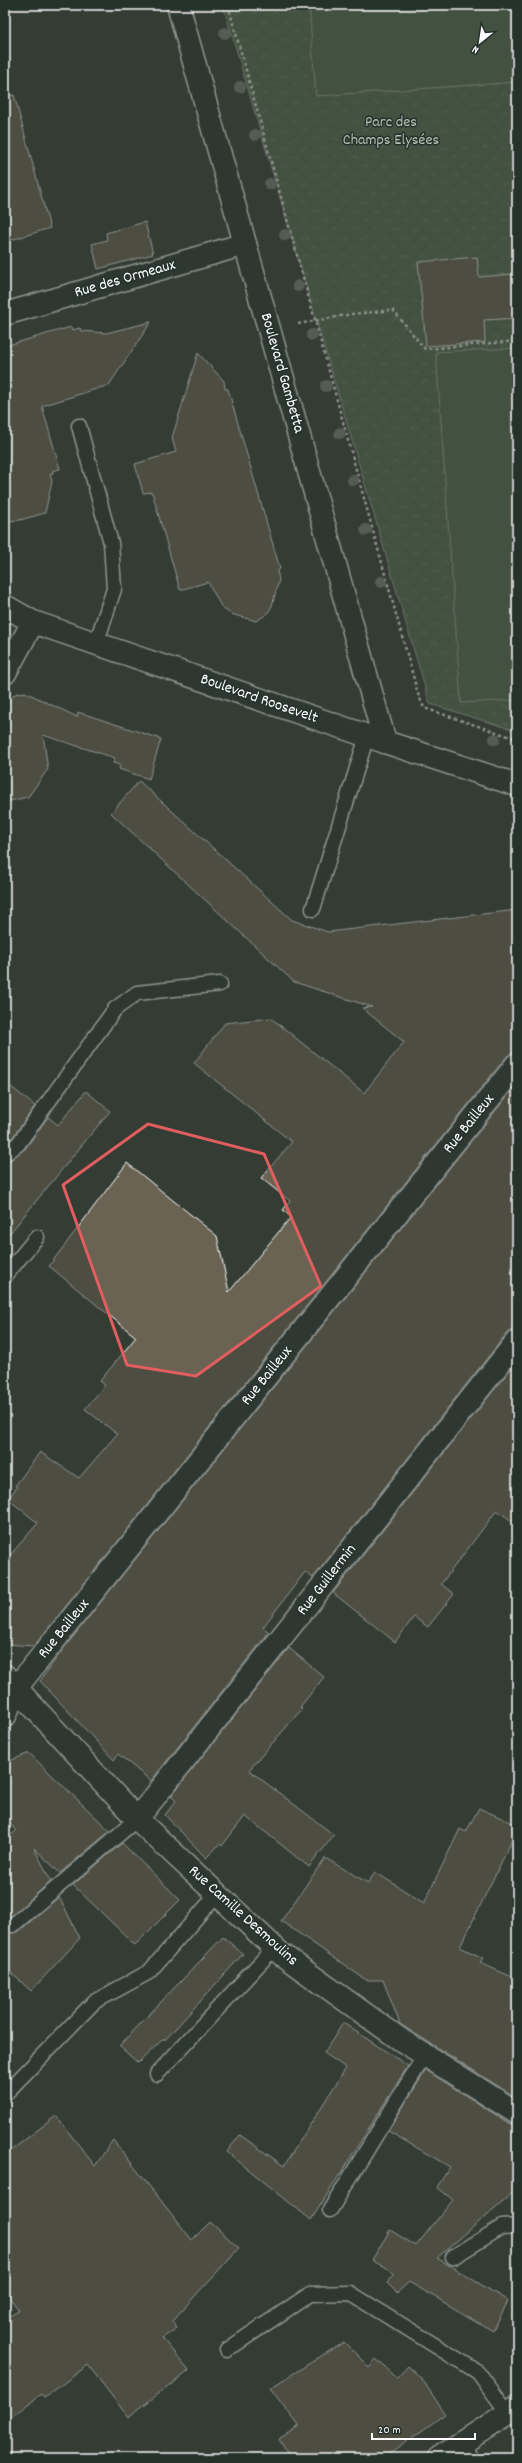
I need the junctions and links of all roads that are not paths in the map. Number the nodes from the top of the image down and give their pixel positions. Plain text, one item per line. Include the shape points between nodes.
1 (178, 5) edge
2 (245, 244) junction
3 (5, 314) edge
4 (79, 426) dead end
5 (5, 606) edge
6 (33, 622) junction
7 (96, 644) junction
8 (5, 673) edge
9 (376, 739) junction
10 (517, 785) edge
11 (313, 909) dead end
12 (220, 984) dead end
13 (517, 1064) edge
14 (5, 1154) edge
15 (37, 1237) dead end
16 (5, 1276) edge
17 (517, 1341) edge
18 (11, 1682) edge
19 (5, 1716) edge
20 (137, 1819) junction
21 (217, 1894) junction
22 (13, 1925) dead end
23 (274, 1948) junction
24 (425, 2055) junction
25 (156, 2074) dead end
26 (5, 2094) edge
27 (517, 2113) edge
28 (330, 2210) dead end
29 (517, 2226) edge
30 (453, 2257) dead end
31 (227, 2350) dead end
32 (513, 2410) edge
33 (463, 2452) edge
34 (439, 2458) edge

1 - 2 street, Boulevard Gambetta
2 - 3 street, Rue des Ormeaux
2 - 9 street, Boulevard Gambetta
4 - 7 lane via 111,544 114,589
5 - 6 street, Boulevard Roosevelt
6 - 7 street, Boulevard Roosevelt
6 - 8 street
7 - 9 street, Boulevard Roosevelt
9 - 10 street, Boulevard Roosevelt
9 - 11 lane
12 - 14 lane via 138,993 115,1009 18,1144
13 - 18 street, Rue Bailleux
15 - 16 lane
17 - 20 street, Rue Guillermin
18 - 19 street, Rue Bailleux
18 - 20 street, Rue Camille Desmoulins
20 - 21 street, Rue Camille Desmoulins
20 - 22 lane
21 - 23 street, Rue Camille Desmoulins
21 - 26 lane via 149,1972 94,2002
23 - 24 street, Rue Camille Desmoulins
23 - 25 lane
24 - 27 street, Rue Camille Desmoulins
24 - 28 lane
29 - 30 lane via 502,2227
31 - 32 lane via 310,2294 350,2293 478,2372
32 - 33 street
33 - 34 street

